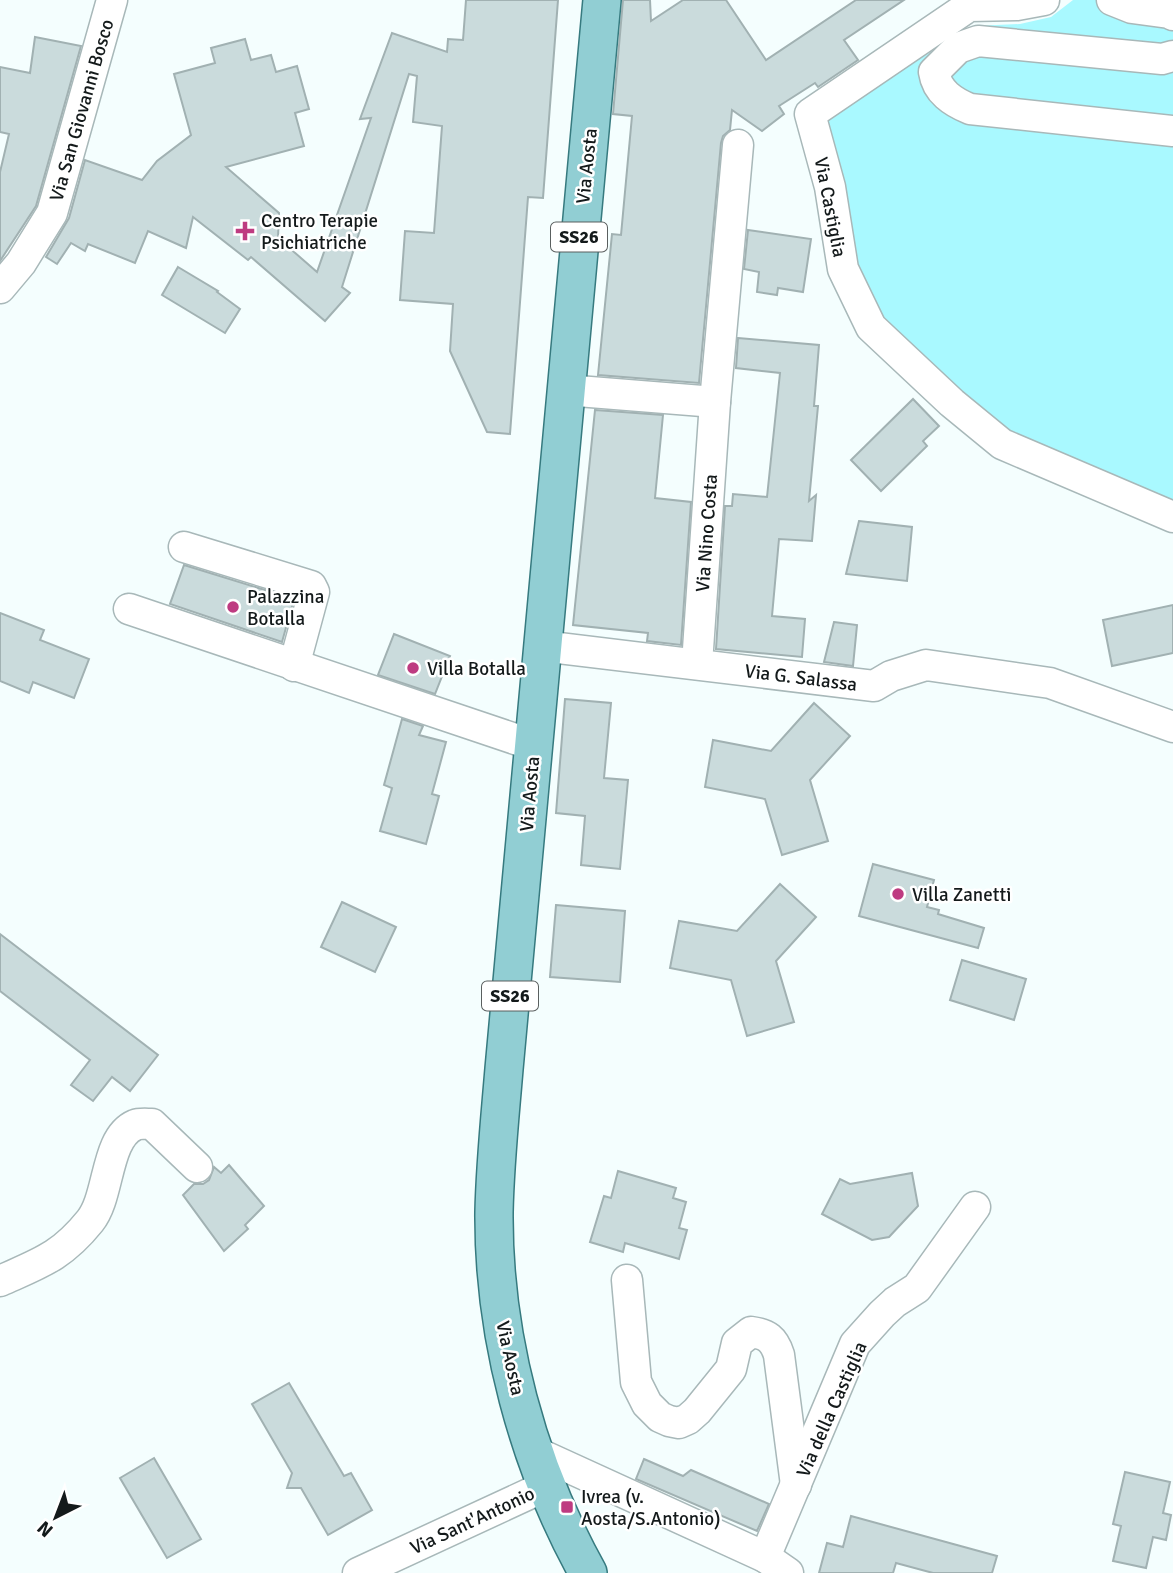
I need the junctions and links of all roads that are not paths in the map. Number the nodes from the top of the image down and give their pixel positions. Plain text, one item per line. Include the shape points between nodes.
1 (112, 0) edge
2 (602, 0) edge
3 (1044, 0) edge
4 (1112, 0) edge
5 (1173, 15) edge
6 (1173, 56) edge
7 (1173, 131) edge
8 (738, 145) dead end
9 (0, 288) edge
10 (565, 390) junction
11 (716, 402) junction
12 (1173, 517) edge
13 (184, 547) dead end
14 (129, 609) dead end
15 (542, 646) junction
16 (697, 664) junction
17 (295, 666) junction
18 (1173, 727) edge
19 (533, 745) junction
20 (197, 1167) dead end
21 (975, 1207) dead end
22 (627, 1280) dead end
23 (0, 1282) edge
24 (535, 1452) junction
25 (546, 1486) junction
26 (796, 1486) junction
27 (776, 1565) edge
28 (359, 1573) edge
29 (588, 1573) edge

1 - 9 street, Via San Giovanni Bosco via 52,214 22,263
2 - 10 main road, Via Aosta / SS26
3 - 12 street, Via Castiglia via 969,6 810,114 830,187 843,268 871,327 1002,444
4 - 5 street
6 - 7 street via 1162,59 978,41 958,48 934,72 941,91 970,110
8 - 11 street, Via Nino Costa
10 - 11 street
10 - 15 main road, Via Aosta / SS26
11 - 16 street, Via Nino Costa
13 - 17 street via 311,586 314,592
14 - 17 street
15 - 16 street, Via G. Salassa
15 - 19 main road, Via Aosta / SS26
16 - 18 street, Via G. Salassa via 874,686 926,665 1049,683
17 - 19 street
19 - 24 main road, Via Aosta / SS26 via 494,1213 510,1367
20 - 23 street via 152,1125 136,1124 123,1135 114,1153 98,1208 72,1242 53,1258
21 - 26 street, Via della Castiglia via 918,1288 895,1302 855,1344
22 - 26 street, Via della Castiglia via 636,1382 654,1412 669,1421 679,1423 697,1411 731,1369 737,1343 751,1332 775,1342
24 - 25 main road, Via Aosta / SS26
24 - 27 street, Via della Castiglia
25 - 28 street, Via Sant'Antonio
25 - 29 main road, Via Aosta / SS26
26 - 27 street, Via della Castiglia

